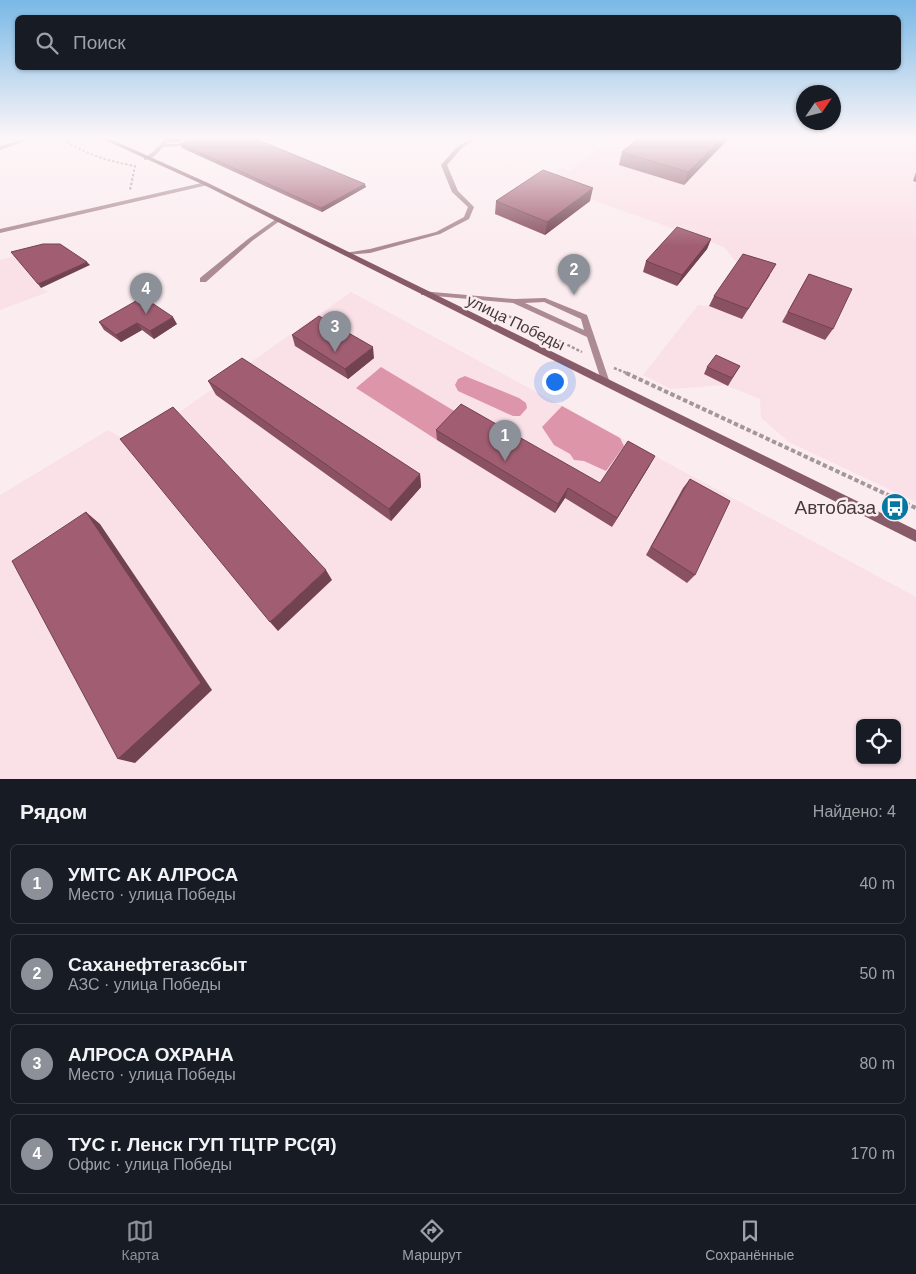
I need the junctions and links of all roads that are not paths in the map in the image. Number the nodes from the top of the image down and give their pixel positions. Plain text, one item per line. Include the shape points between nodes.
1 (180, 173) edge
2 (447, 173) edge
3 (206, 184) junction
4 (278, 220) junction
5 (0, 231) edge
6 (347, 254) junction
7 (203, 280) dead end
8 (424, 293) junction
9 (514, 300) junction
10 (589, 335) junction
11 (606, 383) junction
12 (916, 536) edge

1 - 3 main road, улица Победы
2 - 6 lane via 455,192 471,207 467,218 438,233
3 - 4 main road, улица Победы
3 - 5 street
4 - 6 main road, улица Победы
4 - 7 lane
6 - 8 main road, улица Победы
8 - 9 lane
8 - 11 main road, улица Победы
9 - 10 lane
9 - 10 lane via 545,300 584,317
10 - 11 lane
11 - 12 main road, улица Победы

